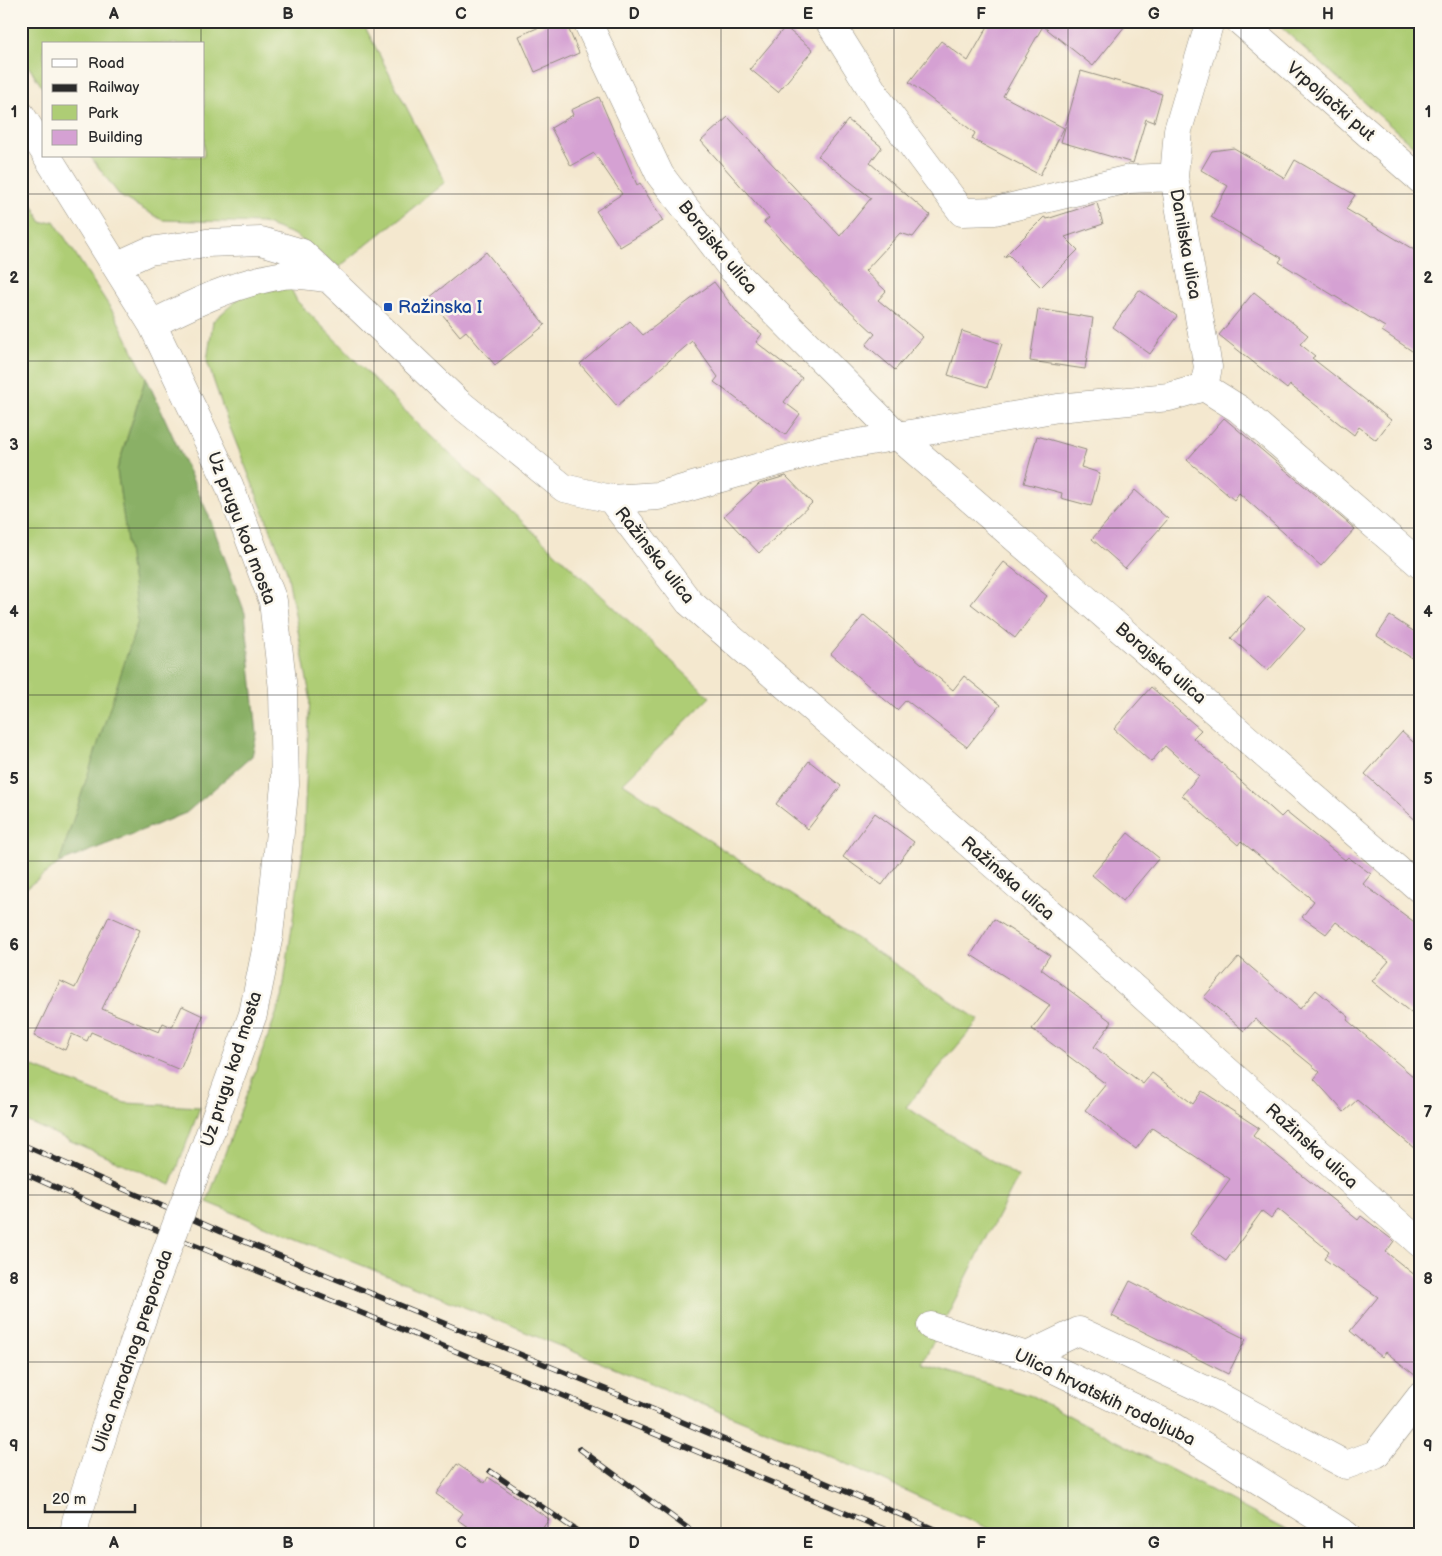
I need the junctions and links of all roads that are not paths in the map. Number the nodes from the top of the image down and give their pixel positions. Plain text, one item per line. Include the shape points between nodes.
1 (587, 21) edge
2 (829, 21) edge
3 (1210, 21) edge
4 (1240, 21) edge
5 (21, 115) edge
6 (42, 148) edge
7 (48, 158) edge
8 (1174, 177) junction
9 (1421, 180) edge
10 (116, 266) junction
11 (326, 278) junction
12 (152, 324) junction
13 (1204, 387) junction
14 (899, 437) junction
15 (611, 499) junction
16 (1421, 565) edge
17 (1421, 890) edge
18 (197, 1170) joint
19 (1421, 1244) edge
20 (931, 1326) dead end
21 (1027, 1356) junction
22 (1421, 1396) edge
23 (74, 1535) edge
24 (1346, 1535) edge

1 - 14 street, Borajska ulica via 660,175 732,270
2 - 8 street, Danilska ulica via 879,101 962,212 995,211 1129,179
3 - 8 street via 1178,130
4 - 9 street, Vrpoljački put
5 - 6 street
7 - 10 street, Uz prugu kod mosta
8 - 13 street, Danilska ulica via 1208,367
10 - 11 street via 149,251 206,243 261,242 302,253
10 - 12 street, Uz prugu kod mosta
11 - 12 street via 286,275 245,283
11 - 15 street via 459,403 564,488
12 - 18 street, Uz prugu kod mosta via 229,485 273,601 284,690 285,785 269,935 253,1014
13 - 14 street via 1169,398 1058,408
13 - 16 street via 1239,409
14 - 15 street via 819,450 658,496
14 - 17 street, Borajska ulica
15 - 19 street, Ražinska ulica via 689,602 1058,920
18 - 23 street, Ulica narodnog preporoda, bridge via 112,1406
20 - 21 street, Ulica hrvatskih rodoljuba
21 - 22 street via 1079,1331 1216,1395 1346,1465 1376,1454
21 - 24 street, Ulica hrvatskih rodoljuba via 1174,1427

